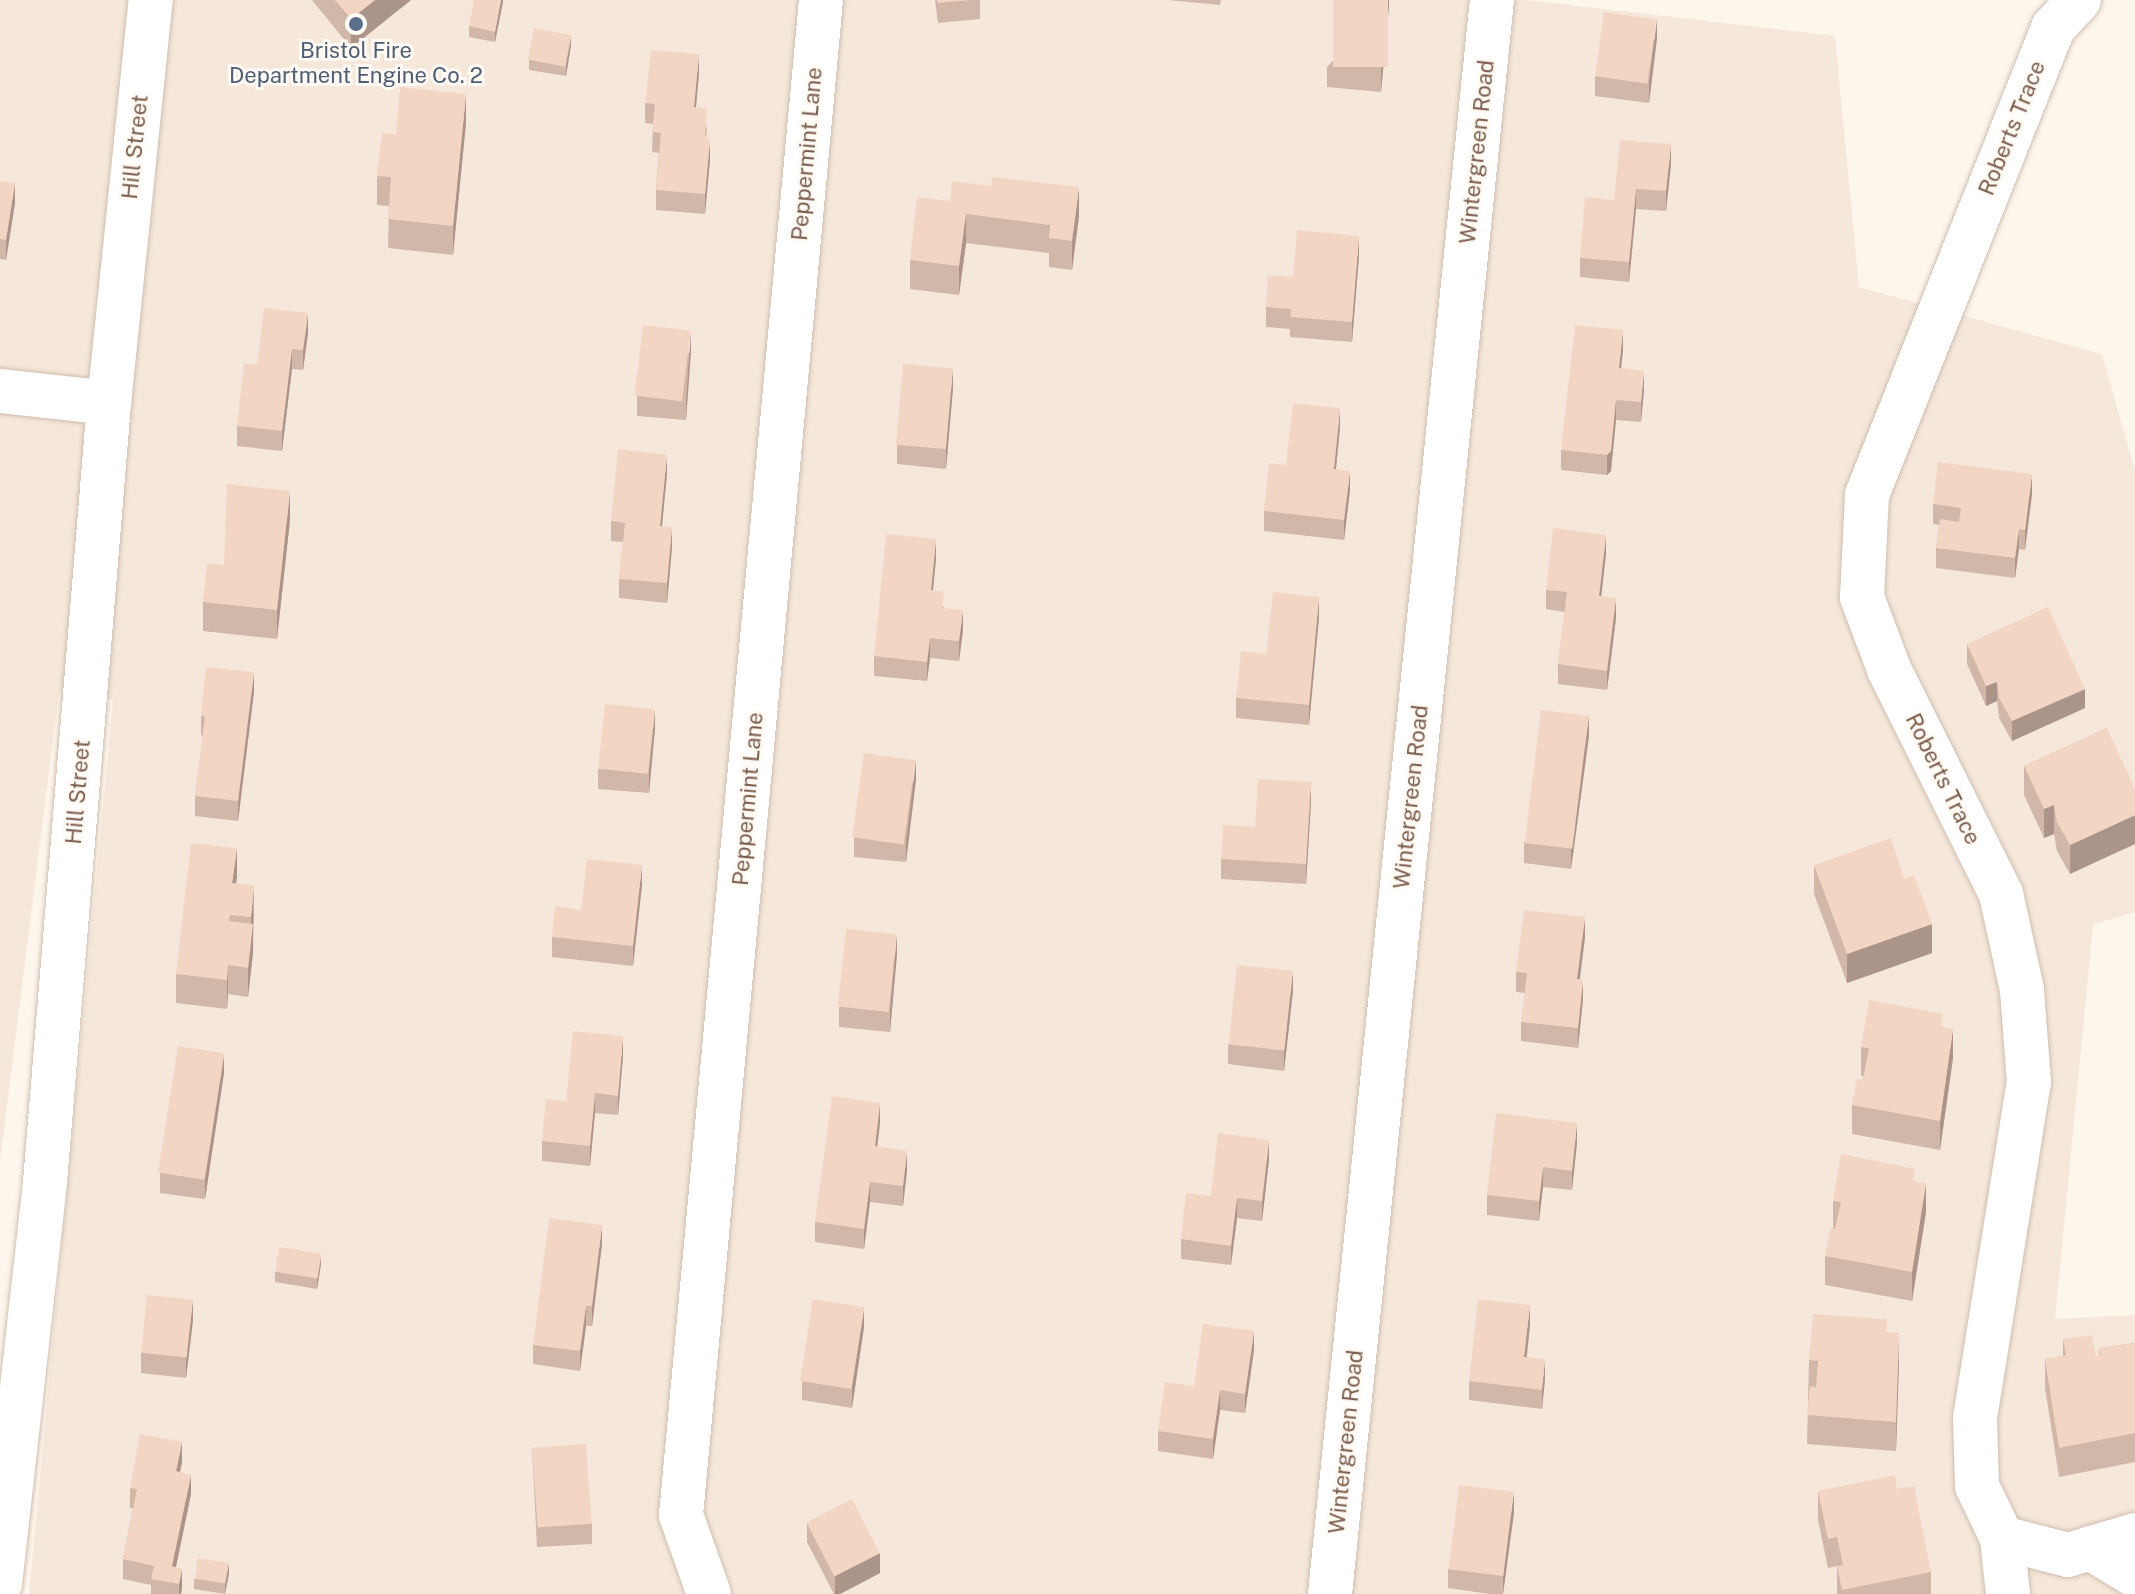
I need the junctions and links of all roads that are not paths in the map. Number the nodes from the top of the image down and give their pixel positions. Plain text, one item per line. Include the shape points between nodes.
1 (151, 0) edge
2 (821, 0) edge
3 (1492, 0) edge
4 (2079, 0) edge
5 (0, 391) edge
6 (109, 403) junction
7 (10, 1401) edge
8 (2135, 1535) edge
9 (2002, 1538) junction
10 (2090, 1548) junction
11 (2135, 1575) edge
12 (0, 1584) edge
13 (709, 1594) edge
14 (1330, 1594) edge
15 (2008, 1594) edge

1 - 6 street, Hill Street
2 - 13 street, Peppermint Lane via 681,1515
3 - 14 street, Wintergreen Road
4 - 9 street, Roberts Trace via 2053,28 1867,495 1862,597 1889,669 2001,894 2022,990 2029,1082 1975,1418 1977,1486
5 - 6 street
6 - 7 street, Hill Street via 45,1182
7 - 12 street, Hill Street
8 - 10 street
9 - 10 street via 2068,1555
9 - 15 street, Roberts Trace
10 - 11 street

